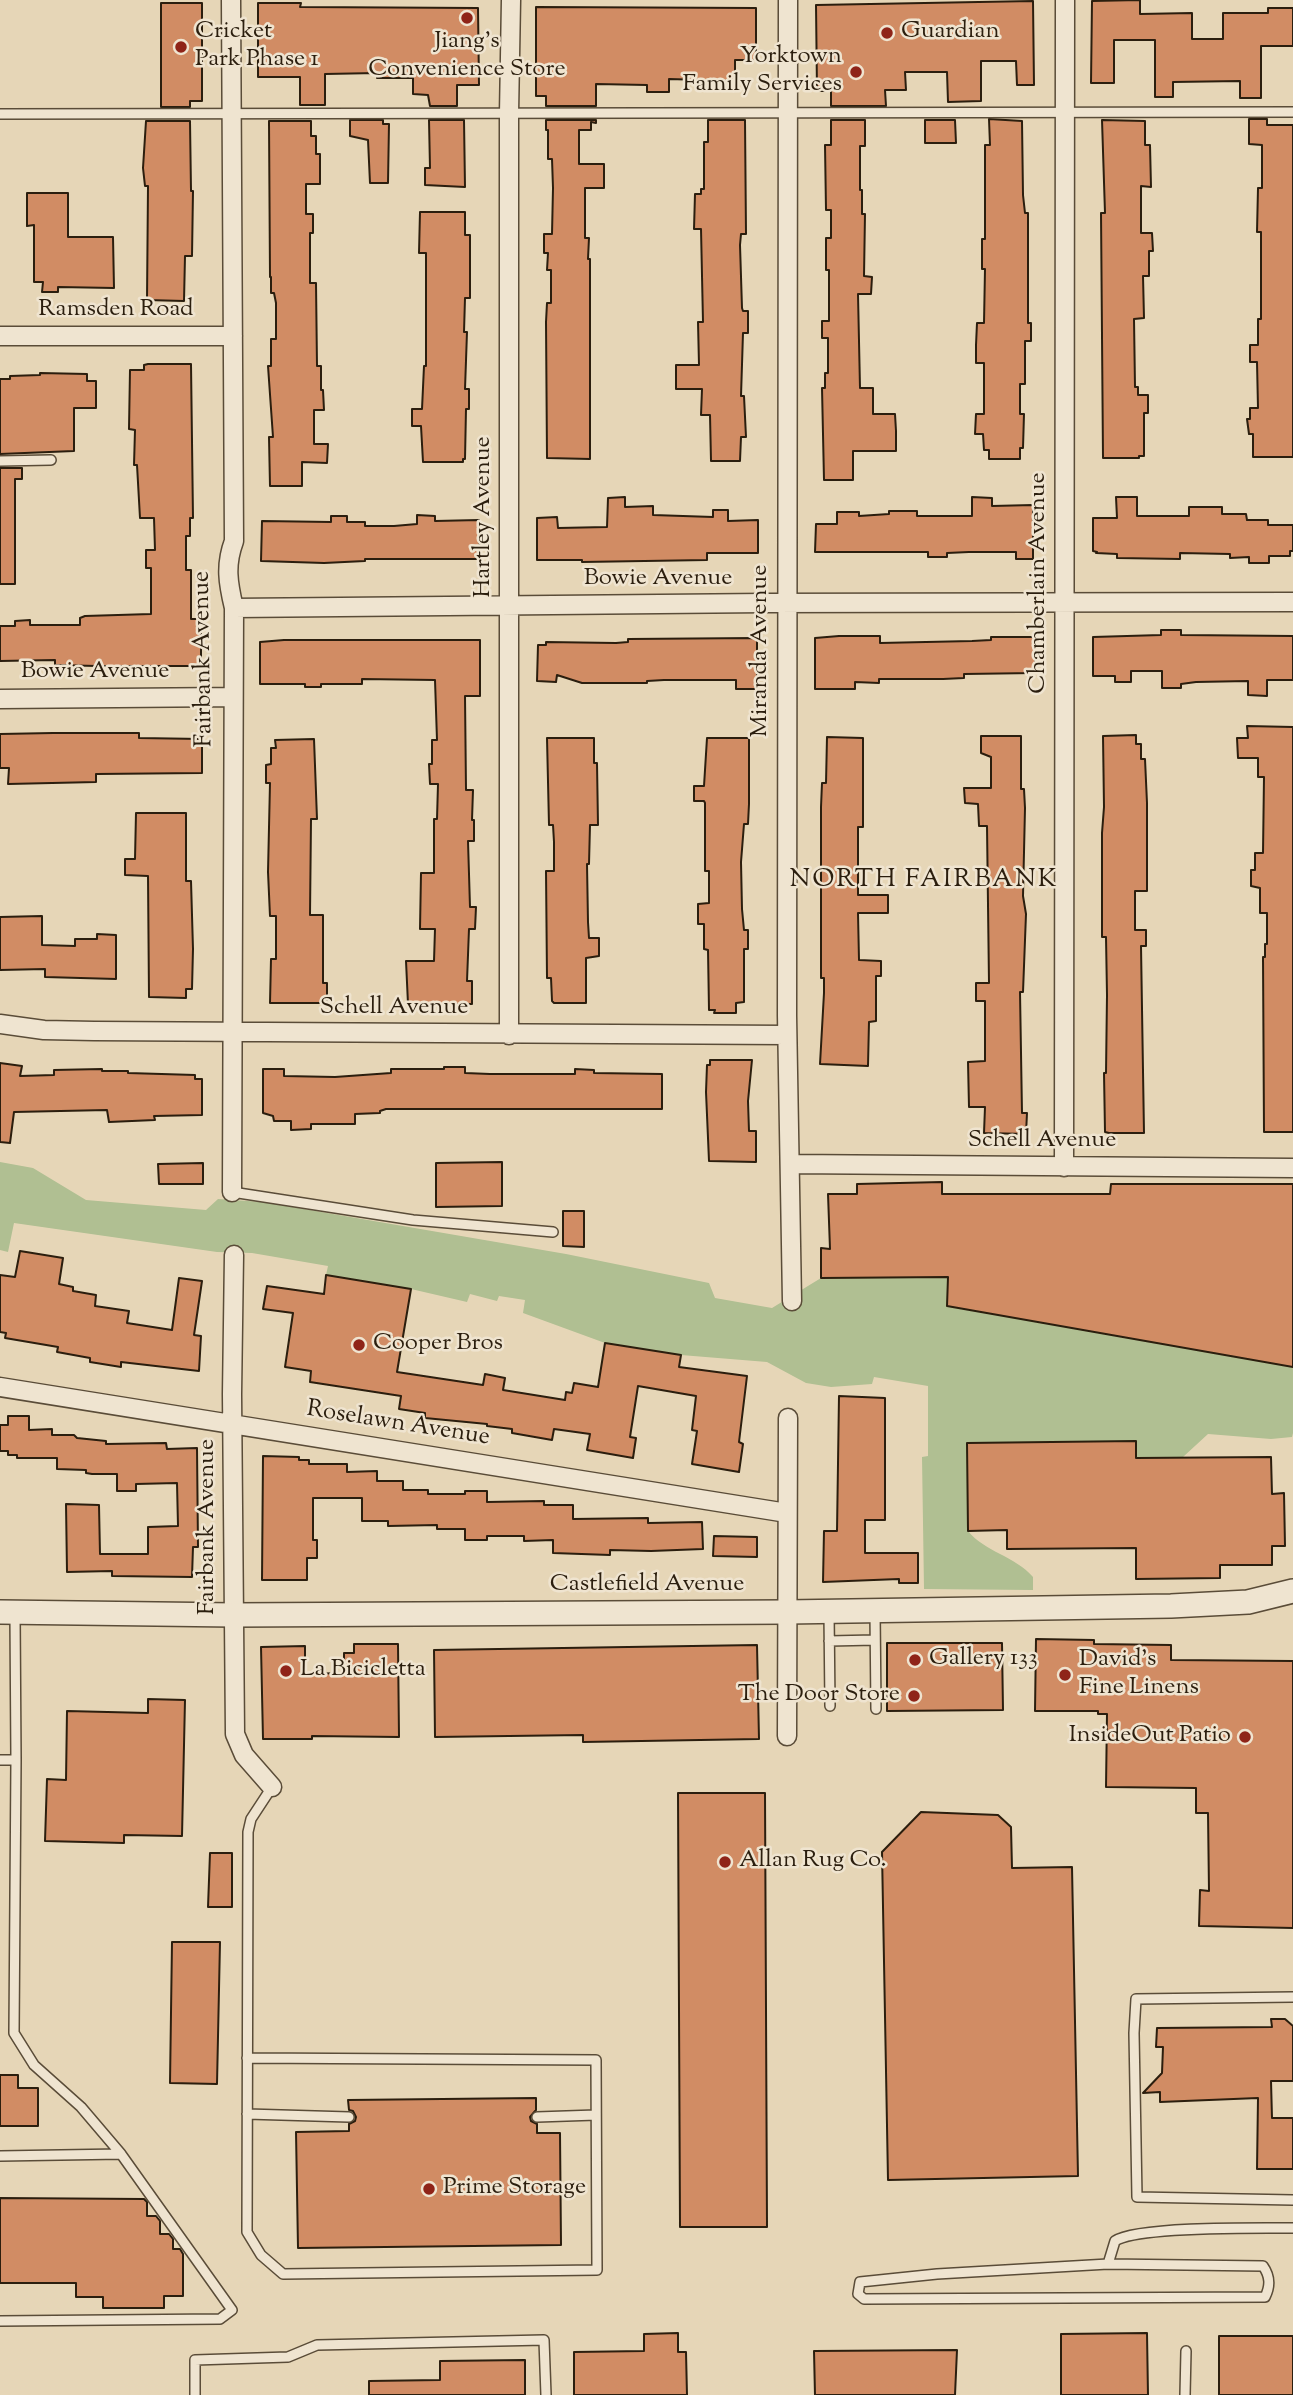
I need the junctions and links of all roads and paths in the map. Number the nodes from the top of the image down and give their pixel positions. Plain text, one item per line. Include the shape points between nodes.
1 (231, 0) edge
2 (511, 0) edge
3 (788, 0) edge
4 (1065, 0) edge
5 (1065, 111) junction
6 (1293, 112) edge
7 (0, 114) edge
8 (509, 114) junction
9 (788, 114) junction
10 (233, 115) junction
11 (0, 336) edge
12 (233, 336) junction
13 (51, 460) dead end
14 (0, 461) edge
15 (1065, 602) junction
16 (1293, 602) edge
17 (787, 603) junction
18 (510, 605) junction
19 (234, 608) junction
20 (232, 697) junction
21 (0, 699) edge
22 (0, 1024) edge
23 (232, 1033) junction
24 (509, 1035) junction
25 (787, 1035) junction
26 (791, 1164) junction
27 (1064, 1167) junction
28 (1293, 1168) edge
29 (232, 1192) joint
30 (553, 1232) dead end
31 (234, 1255) dead end
32 (792, 1301) dead end
33 (0, 1387) edge
34 (788, 1418) dead end
35 (232, 1423) junction
36 (787, 1513) junction
37 (1293, 1591) edge
38 (875, 1610) junction
39 (829, 1611) junction
40 (787, 1612) junction
41 (7, 1613) edge
42 (234, 1615) junction
43 (875, 1640) junction
44 (829, 1641) junction
45 (830, 1706) dead end
46 (876, 1709) dead end
47 (787, 1736) dead end
48 (0, 1760) edge
49 (16, 1760) junction
50 (272, 1787) joint
51 (1293, 1997) edge
52 (247, 2058) junction
53 (247, 2114) junction
54 (596, 2115) junction
55 (349, 2117) dead end
56 (537, 2117) dead end
57 (121, 2154) junction
58 (0, 2156) edge
59 (1293, 2200) edge
60 (1293, 2228) edge
61 (1108, 2264) junction
62 (0, 2321) edge
63 (1186, 2351) dead end
64 (195, 2395) edge
65 (546, 2395) edge
66 (1185, 2395) edge

1 - 10 street, Fairbank Avenue
2 - 8 street, Hartley Avenue
3 - 9 street, Miranda Avenue
4 - 5 street, Chamberlain Avenue
5 - 6 lane
5 - 9 lane
5 - 15 street, Chamberlain Avenue
7 - 10 lane
8 - 9 lane
8 - 10 lane
8 - 18 street, Hartley Avenue
9 - 17 street, Miranda Avenue
10 - 12 street, Fairbank Avenue
11 - 12 street, Ramsden Road
12 - 19 street, Fairbank Avenue via 234,541 227,579
13 - 14 lane
15 - 16 street, Bowie Avenue
15 - 17 street, Bowie Avenue
15 - 27 street, Chamberlain Avenue
17 - 18 street, Bowie Avenue
17 - 25 street, Miranda Avenue
18 - 19 street, Bowie Avenue
18 - 24 street, Hartley Avenue
19 - 20 street, Fairbank Avenue
20 - 21 street, Bowie Avenue
20 - 23 street, Fairbank Avenue
22 - 23 street, Schell Avenue via 44,1030
23 - 24 street, Schell Avenue
23 - 29 street, Fairbank Avenue
24 - 25 street, Schell Avenue
25 - 26 street, Miranda Avenue
26 - 27 street, Schell Avenue
26 - 32 street, Miranda Avenue
27 - 28 street, Schell Avenue
29 - 30 lane via 413,1220
31 - 35 street, Fairbank Avenue
33 - 35 street, Roselawn Avenue
34 - 36 street
35 - 36 street, Roselawn Avenue
35 - 42 street, Fairbank Avenue
36 - 40 street
37 - 38 street, Castlefield Avenue via 1248,1602 1171,1606
38 - 39 street, Castlefield Avenue
38 - 43 lane
39 - 40 street, Castlefield Avenue
39 - 44 lane
40 - 42 street, Castlefield Avenue
40 - 47 street
41 - 42 street, Castlefield Avenue
41 - 49 lane
42 - 50 street, Fairbank Avenue via 235,1734 244,1755
43 - 44 lane
43 - 46 lane
44 - 45 lane
48 - 49 lane
49 - 57 lane via 14,2033 34,2065 80,2107
50 - 52 lane via 248,1832
51 - 59 lane via 1136,1999 1134,2033 1138,2197
52 - 53 lane
52 - 54 lane via 596,2060
53 - 54 lane via 247,2232 261,2255 283,2274 597,2270
53 - 55 lane
54 - 56 lane
57 - 58 lane
57 - 62 lane via 232,2311 220,2319
60 - 61 lane via 1123,2236 1115,2241
61 - 61 lane via 1263,2266 1270,2287 1265,2297 864,2299 859,2294 860,2282
63 - 66 lane
64 - 65 lane via 195,2360 288,2357 317,2345 544,2340

